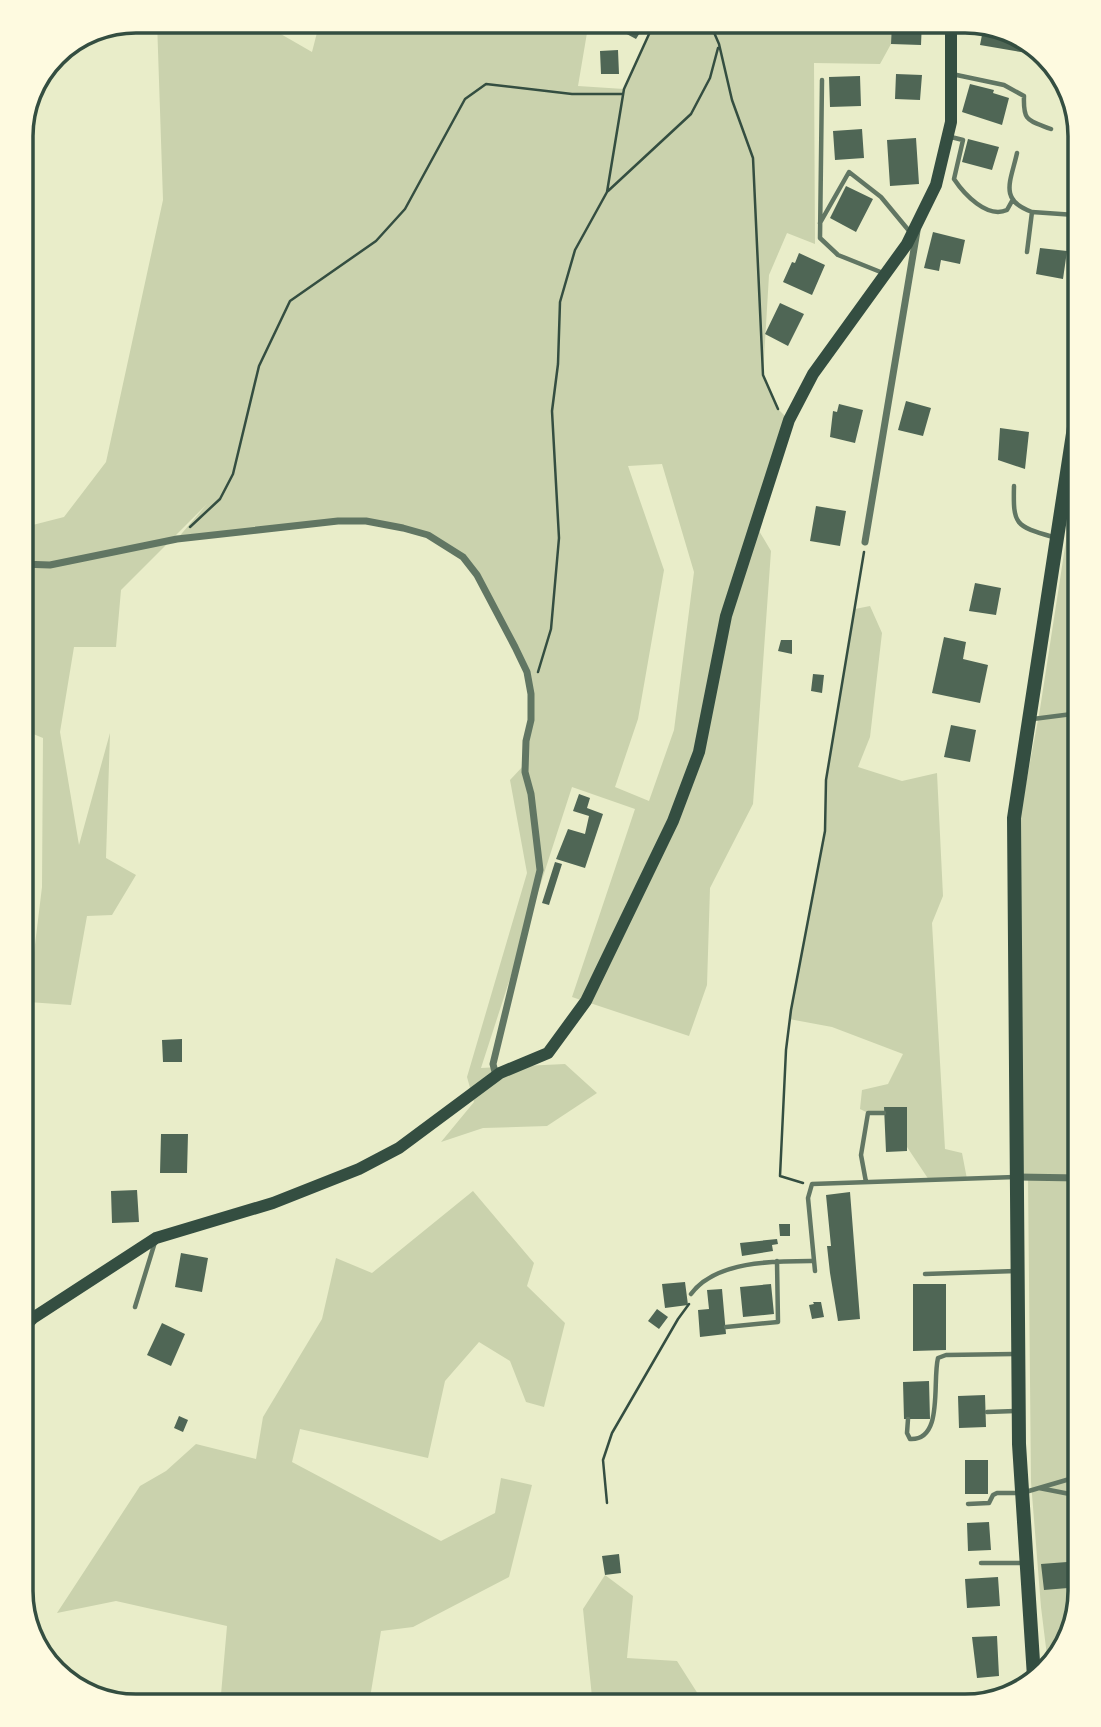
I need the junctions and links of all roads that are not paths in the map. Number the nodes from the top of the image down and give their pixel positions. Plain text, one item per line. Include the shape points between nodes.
1 (951, 33) edge
2 (951, 74) junction
3 (822, 80) dead end
4 (1051, 129) dead end
5 (947, 136) junction
6 (1017, 153) dead end
7 (1012, 201) junction
8 (1032, 212) junction
9 (1068, 215) edge
10 (919, 219) junction
11 (820, 224) junction
12 (912, 234) junction
13 (1027, 252) dead end
14 (887, 274) junction
15 (1068, 466) edge
16 (1014, 486) dead end
17 (1057, 538) junction
18 (866, 542) road end
19 (33, 564) edge
20 (1068, 714) edge
21 (1029, 719) junction
22 (496, 1076) junction
23 (884, 1113) dead end
24 (1016, 1177) junction
25 (1068, 1178) edge
26 (866, 1182) junction
27 (156, 1238) junction
28 (778, 1261) junction
29 (814, 1261) junction
30 (815, 1271) dead end
31 (1017, 1271) junction
32 (925, 1274) dead end
33 (691, 1294) road end
34 (135, 1307) dead end
35 (33, 1318) edge
36 (726, 1327) dead end
37 (1018, 1354) junction
38 (1019, 1411) junction
39 (987, 1412) dead end
40 (908, 1419) dead end
41 (1068, 1479) edge
42 (1038, 1488) junction
43 (1022, 1493) junction
44 (1068, 1494) edge
45 (968, 1504) dead end
46 (981, 1563) dead end
47 (1026, 1563) junction
48 (1033, 1668) edge

1 - 2 main road
2 - 4 lane via 1004,85 1024,96 1022,113 1027,119
2 - 5 main road
3 - 11 lane
5 - 7 lane via 963,140 954,179 965,194 998,212
5 - 10 main road via 936,186
6 - 7 lane via 1009,191
7 - 8 lane
8 - 9 lane
8 - 13 lane
10 - 12 main road
10 - 18 street
11 - 12 lane via 849,172 881,197
11 - 14 lane via 820,238 838,255
12 - 14 main road
14 - 22 main road via 813,374 789,420 726,616 699,752 673,821 586,1001 548,1053
15 - 17 main road
16 - 17 lane via 1013,514 1018,523
17 - 21 main road
19 - 22 street via 50,565 177,539 338,521 403,527 428,535 463,557 527,672 531,694 525,772 540,870 493,1064
20 - 21 lane
21 - 24 main road via 1014,818
22 - 27 main road via 399,1148 359,1169 273,1203
23 - 26 lane via 868,1113 861,1155
24 - 25 street
24 - 26 lane
24 - 31 main road
26 - 29 lane via 812,1184 808,1198
27 - 34 lane
27 - 35 main road
28 - 29 lane
28 - 33 lane via 738,1266 699,1283
28 - 36 lane via 778,1322
29 - 30 lane
31 - 32 lane
31 - 37 main road
37 - 38 main road
37 - 40 lane via 938,1358 932,1427 920,1439 910,1439
38 - 39 lane
38 - 43 main road
41 - 42 lane
42 - 43 lane
42 - 44 lane
43 - 45 lane via 997,1493 989,1503
43 - 47 main road
46 - 47 lane
47 - 48 main road

